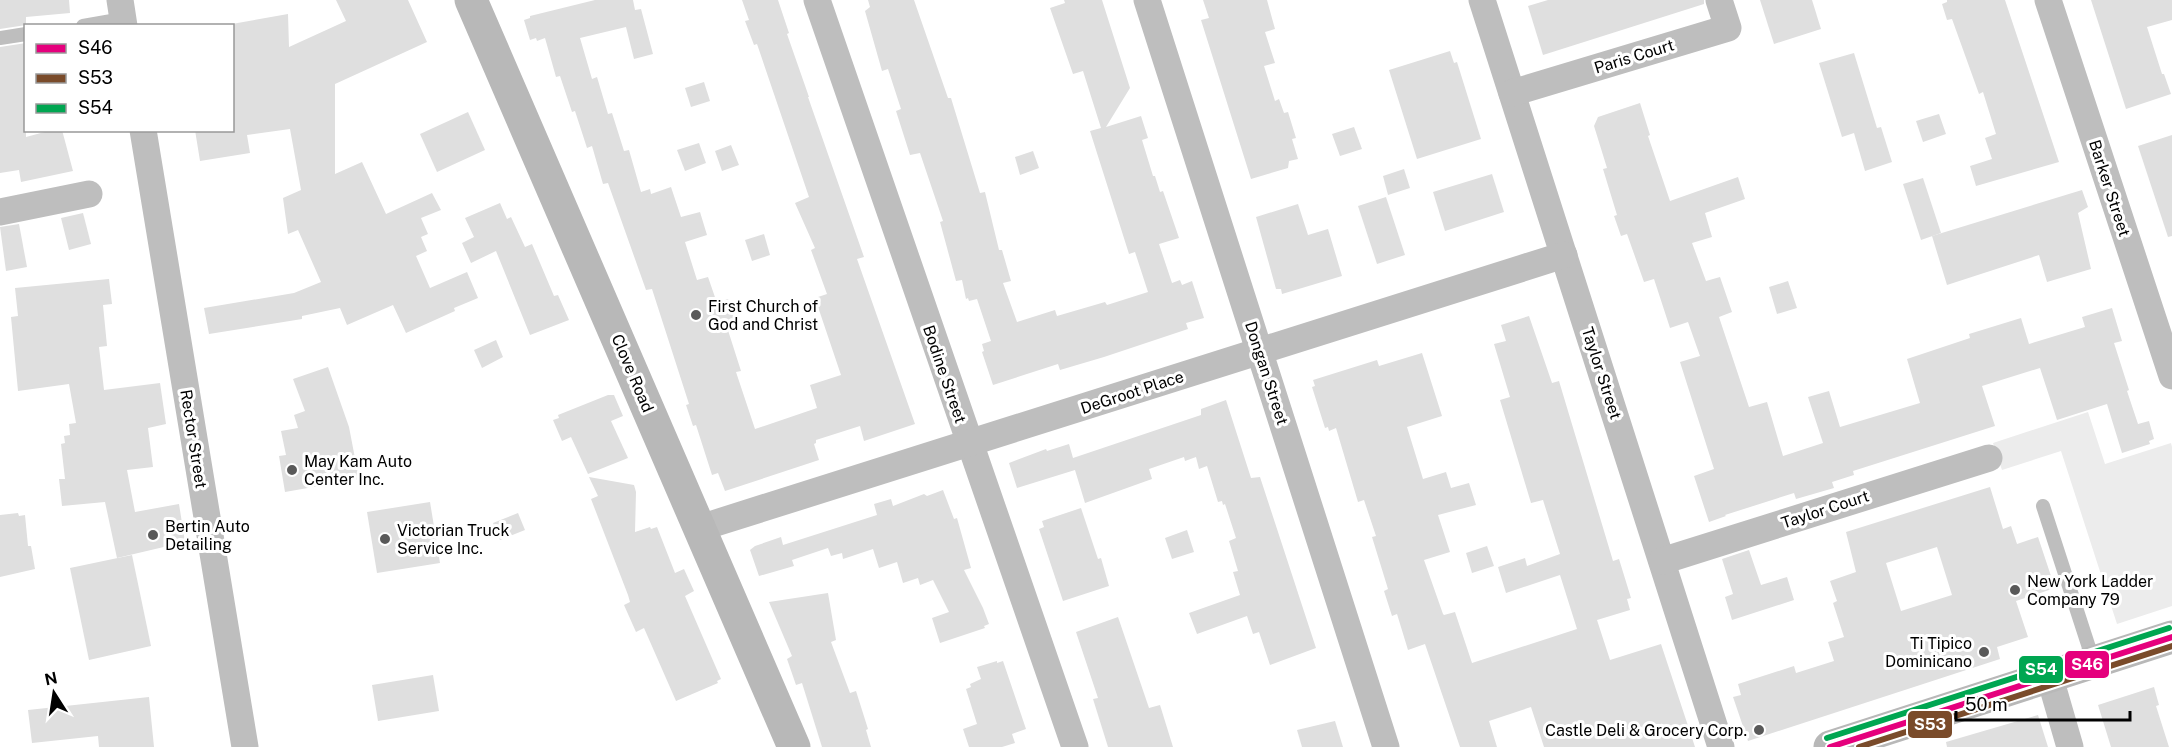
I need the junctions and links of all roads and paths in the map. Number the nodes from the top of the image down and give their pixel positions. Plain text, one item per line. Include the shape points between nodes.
1 (471, 0) edge
2 (817, 0) edge
3 (1147, 0) edge
4 (1482, 0) edge
5 (1719, 0) edge
6 (2048, 0) edge
7 (123, 15) edge
8 (90, 24) edge
9 (24, 34) edge
10 (0, 38) edge
11 (1512, 93) junction
12 (143, 132) edge
13 (89, 194) dead end
14 (0, 212) edge
15 (1564, 255) junction
16 (1260, 351) junction
17 (2172, 376) edge
18 (969, 443) junction
19 (1989, 458) dead end
20 (2043, 506) dead end
21 (700, 528) junction
22 (1662, 561) junction
23 (2172, 637) edge
24 (2094, 663) junction
25 (2050, 678) junction
26 (245, 747) edge
27 (794, 747) edge
28 (1075, 747) edge
29 (1386, 747) edge
30 (1722, 747) edge
31 (1830, 747) edge
32 (2070, 747) edge

1 - 21 street, Clove Road
2 - 18 street, Bodine Street
3 - 16 street, Dongan Street
4 - 11 street, Taylor Street
5 - 11 street, Paris Court via 1728,28
6 - 17 street, Barker Street
7 - 8 lane
9 - 10 lane
11 - 15 street, Taylor Street
12 - 26 street, Rector Street
13 - 14 street
15 - 16 street, DeGroot Place
15 - 22 street, Taylor Street
16 - 18 street, DeGroot Place
16 - 29 street, Dongan Street
18 - 21 street, DeGroot Place
18 - 28 street, Bodine Street
19 - 22 street, Taylor Court
20 - 24 lane
21 - 27 street, Clove Road
22 - 30 street, Taylor Street
23 - 24 street
24 - 25 street
25 - 31 street
25 - 32 street

